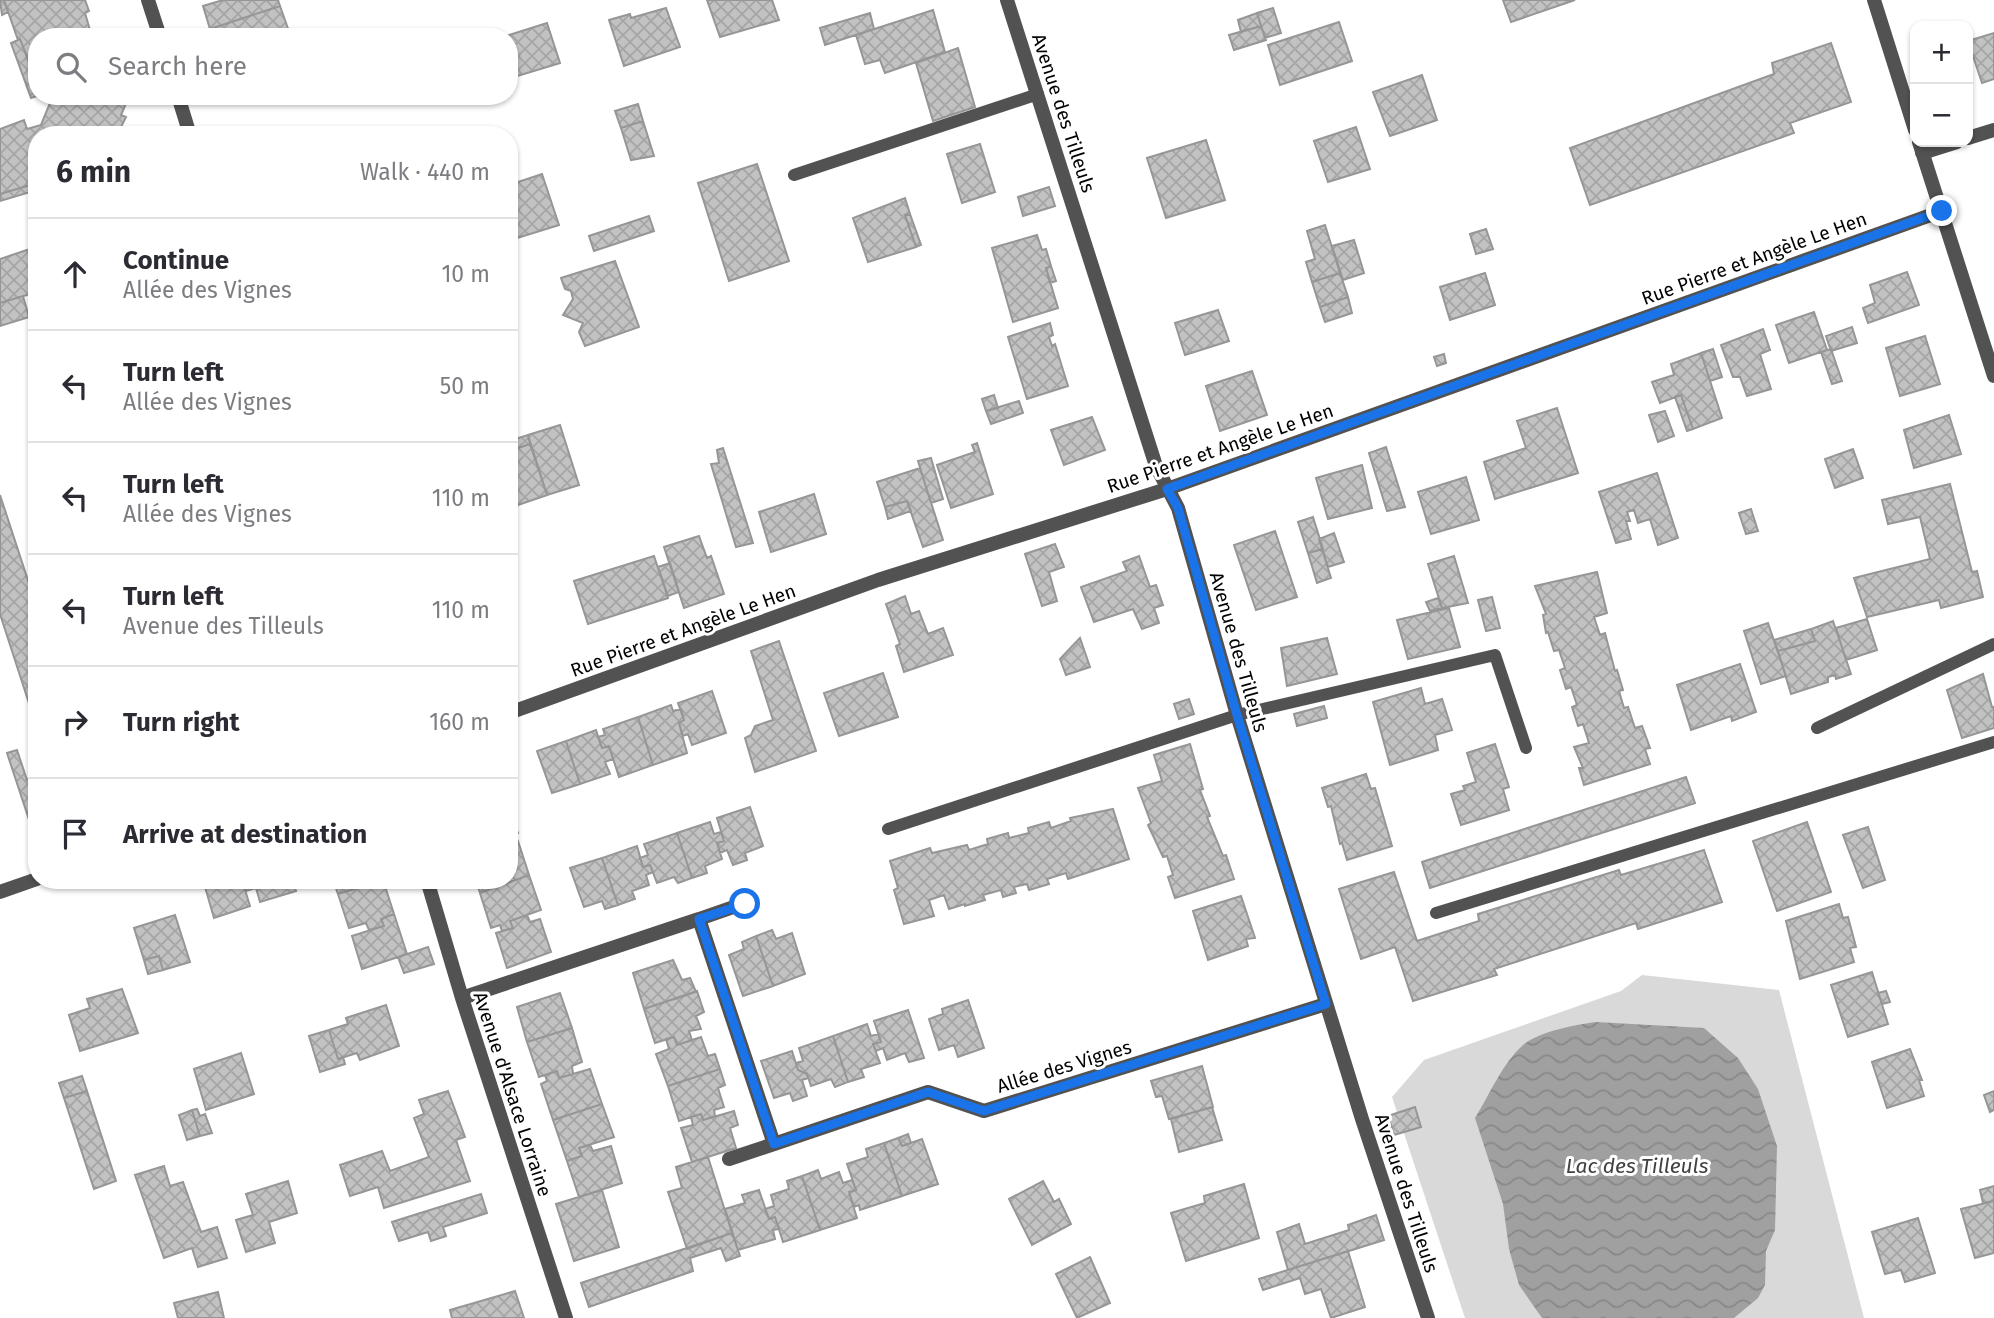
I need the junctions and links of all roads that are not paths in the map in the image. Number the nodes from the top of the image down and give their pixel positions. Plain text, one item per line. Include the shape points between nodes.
1 (148, 0) edge
2 (1007, 0) edge
3 (1874, 0) edge
4 (157, 28) edge
5 (1038, 94) junction
6 (181, 105) edge
7 (1910, 114) edge
8 (187, 126) edge
9 (1994, 130) edge
10 (1973, 136) edge
11 (1921, 147) edge
12 (794, 175) dead end
13 (1942, 211) junction
14 (1994, 376) edge
15 (1167, 489) junction
16 (1994, 644) edge
17 (518, 710) edge
18 (1237, 715) junction
19 (1817, 728) dead end
20 (1994, 742) edge
21 (1526, 748) dead end
22 (888, 829) dead end
23 (28, 882) edge
24 (430, 889) edge
25 (0, 892) edge
26 (745, 904) dead end
27 (1436, 913) dead end
28 (699, 919) junction
29 (461, 998) junction
30 (1326, 1004) junction
31 (774, 1144) junction
32 (729, 1159) dead end
33 (566, 1318) edge
34 (1429, 1318) edge

1 - 4 street
2 - 5 street, Avenue des Tilleuls
3 - 7 street
5 - 12 lane
5 - 15 street, Avenue des Tilleuls
6 - 8 street
9 - 10 street
11 - 13 street
13 - 14 street
13 - 15 street, Rue Pierre et Angèle Le Hen
15 - 17 street, Rue Pierre et Angèle Le Hen via 878,580
15 - 18 street, Avenue des Tilleuls via 1178,508
16 - 19 lane
18 - 21 lane via 1495,655
18 - 22 lane
18 - 30 street, Avenue des Tilleuls
20 - 27 lane
23 - 25 street
24 - 29 street, Avenue d'Alsace Lorraine
26 - 28 street
28 - 29 street
28 - 31 street
29 - 33 street, Avenue d'Alsace Lorraine
30 - 31 street, Allée des Vignes via 984,1111 928,1092
30 - 34 street, Avenue des Tilleuls
31 - 32 street, Allée des Vignes

